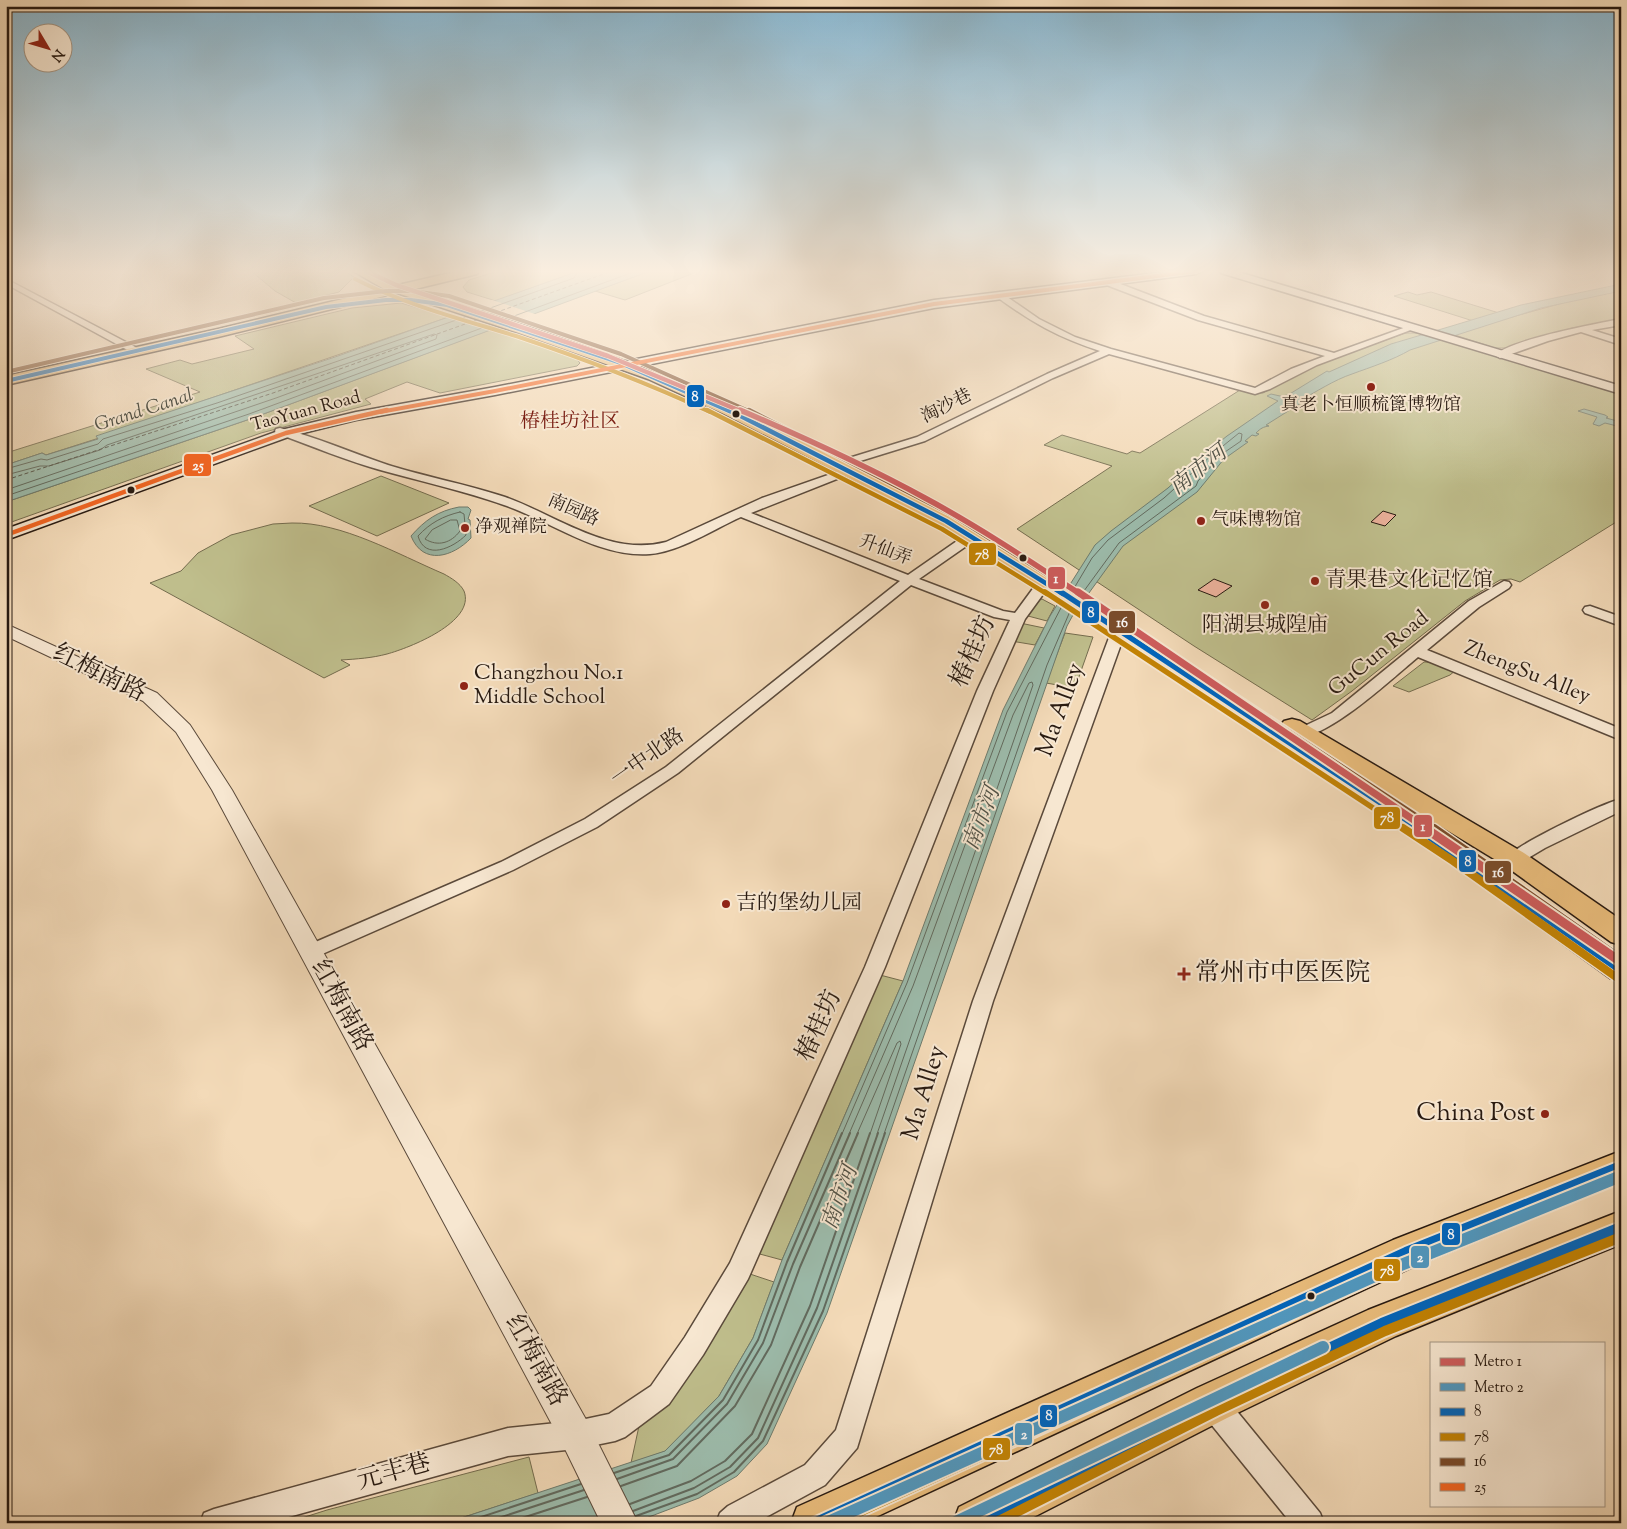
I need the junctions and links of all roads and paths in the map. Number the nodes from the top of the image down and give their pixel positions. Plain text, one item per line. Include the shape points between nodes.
1 (121, 342) edge
2 (162, 342) edge
3 (559, 342) edge
4 (599, 342) edge
5 (725, 342) edge
6 (730, 342) edge
7 (1081, 342) edge
8 (1285, 342) edge
9 (1377, 342) edge
10 (1458, 342) edge
11 (1534, 342) edge
12 (133, 349) junction
13 (1108, 352) junction
14 (1500, 355) junction
15 (1332, 356) junction
16 (647, 358) junction
17 (622, 364) junction
18 (6, 376) edge
19 (6, 381) edge
20 (1621, 390) edge
21 (283, 432) junction
22 (851, 465) junction
23 (741, 513) junction
24 (6, 529) edge
25 (6, 535) edge
26 (972, 537) junction
27 (909, 580) junction
28 (1055, 584) junction
29 (1504, 585) dead end
30 (1590, 610) dead end
31 (1018, 618) junction
32 (1621, 622) edge
33 (1121, 625) junction
34 (6, 629) edge
35 (1417, 651) junction
36 (1302, 733) junction
37 (1621, 735) edge
38 (1621, 804) edge
39 (1514, 859) junction
40 (1621, 935) edge
41 (311, 952) junction
42 (1621, 970) edge
43 (1621, 1166) edge
44 (1621, 1227) edge
45 (1212, 1403) junction
46 (576, 1435) junction
47 (214, 1523) edge
48 (620, 1523) edge
49 (730, 1523) edge
50 (813, 1523) edge
51 (975, 1523) edge
52 (1310, 1523) edge

1 - 12 street
2 - 12 main road
3 - 17 main road
4 - 16 main road
5 - 16 main road
6 - 16 main road
7 - 13 street
8 - 15 street
9 - 15 street
10 - 14 main road
11 - 14 street
12 - 18 main road
12 - 19 main road
13 - 15 street via 1255,391
13 - 22 street, 淘沙巷 via 1050,376 921,439
14 - 20 main road
16 - 17 main road, TaoYuan Road
16 - 22 main road via 757,410
17 - 21 main road, TaoYuan Road
17 - 22 main road
21 - 23 street, 南园路 via 386,468 473,490 599,542 631,550 670,546
21 - 24 main road, TaoYuan Road
21 - 25 main road, TaoYuan Road
22 - 23 street, 南园路
22 - 26 main road
22 - 28 main road via 961,516
23 - 27 street, 升仙弄
26 - 27 street, 一中北路
26 - 28 main road
27 - 31 street, 升仙弄
27 - 41 street, 一中北路 via 672,770 591,823 507,866
28 - 31 street, 椿桂坊
28 - 33 main road
29 - 35 street, GuCun Road via 1474,604
30 - 32 street
31 - 46 street, 椿桂坊 via 985,691 875,967 739,1271 660,1395 615,1427
33 - 36 main road
33 - 42 main road via 1458,854
33 - 49 street, Ma Alley via 982,1001 847,1438 815,1475
34 - 41 street, 红梅南路 via 150,697 183,729 222,790
35 - 36 street, GuCun Road via 1337,716
35 - 37 street, ZhengSu Alley
36 - 39 main road
38 - 39 street
39 - 40 main road
41 - 46 street, 红梅南路
43 - 50 main road via 1406,1252
44 - 45 main road via 1382,1323
45 - 51 main road
45 - 52 street
46 - 47 street, 元丰巷 via 508,1442
46 - 48 street, 红梅南路

